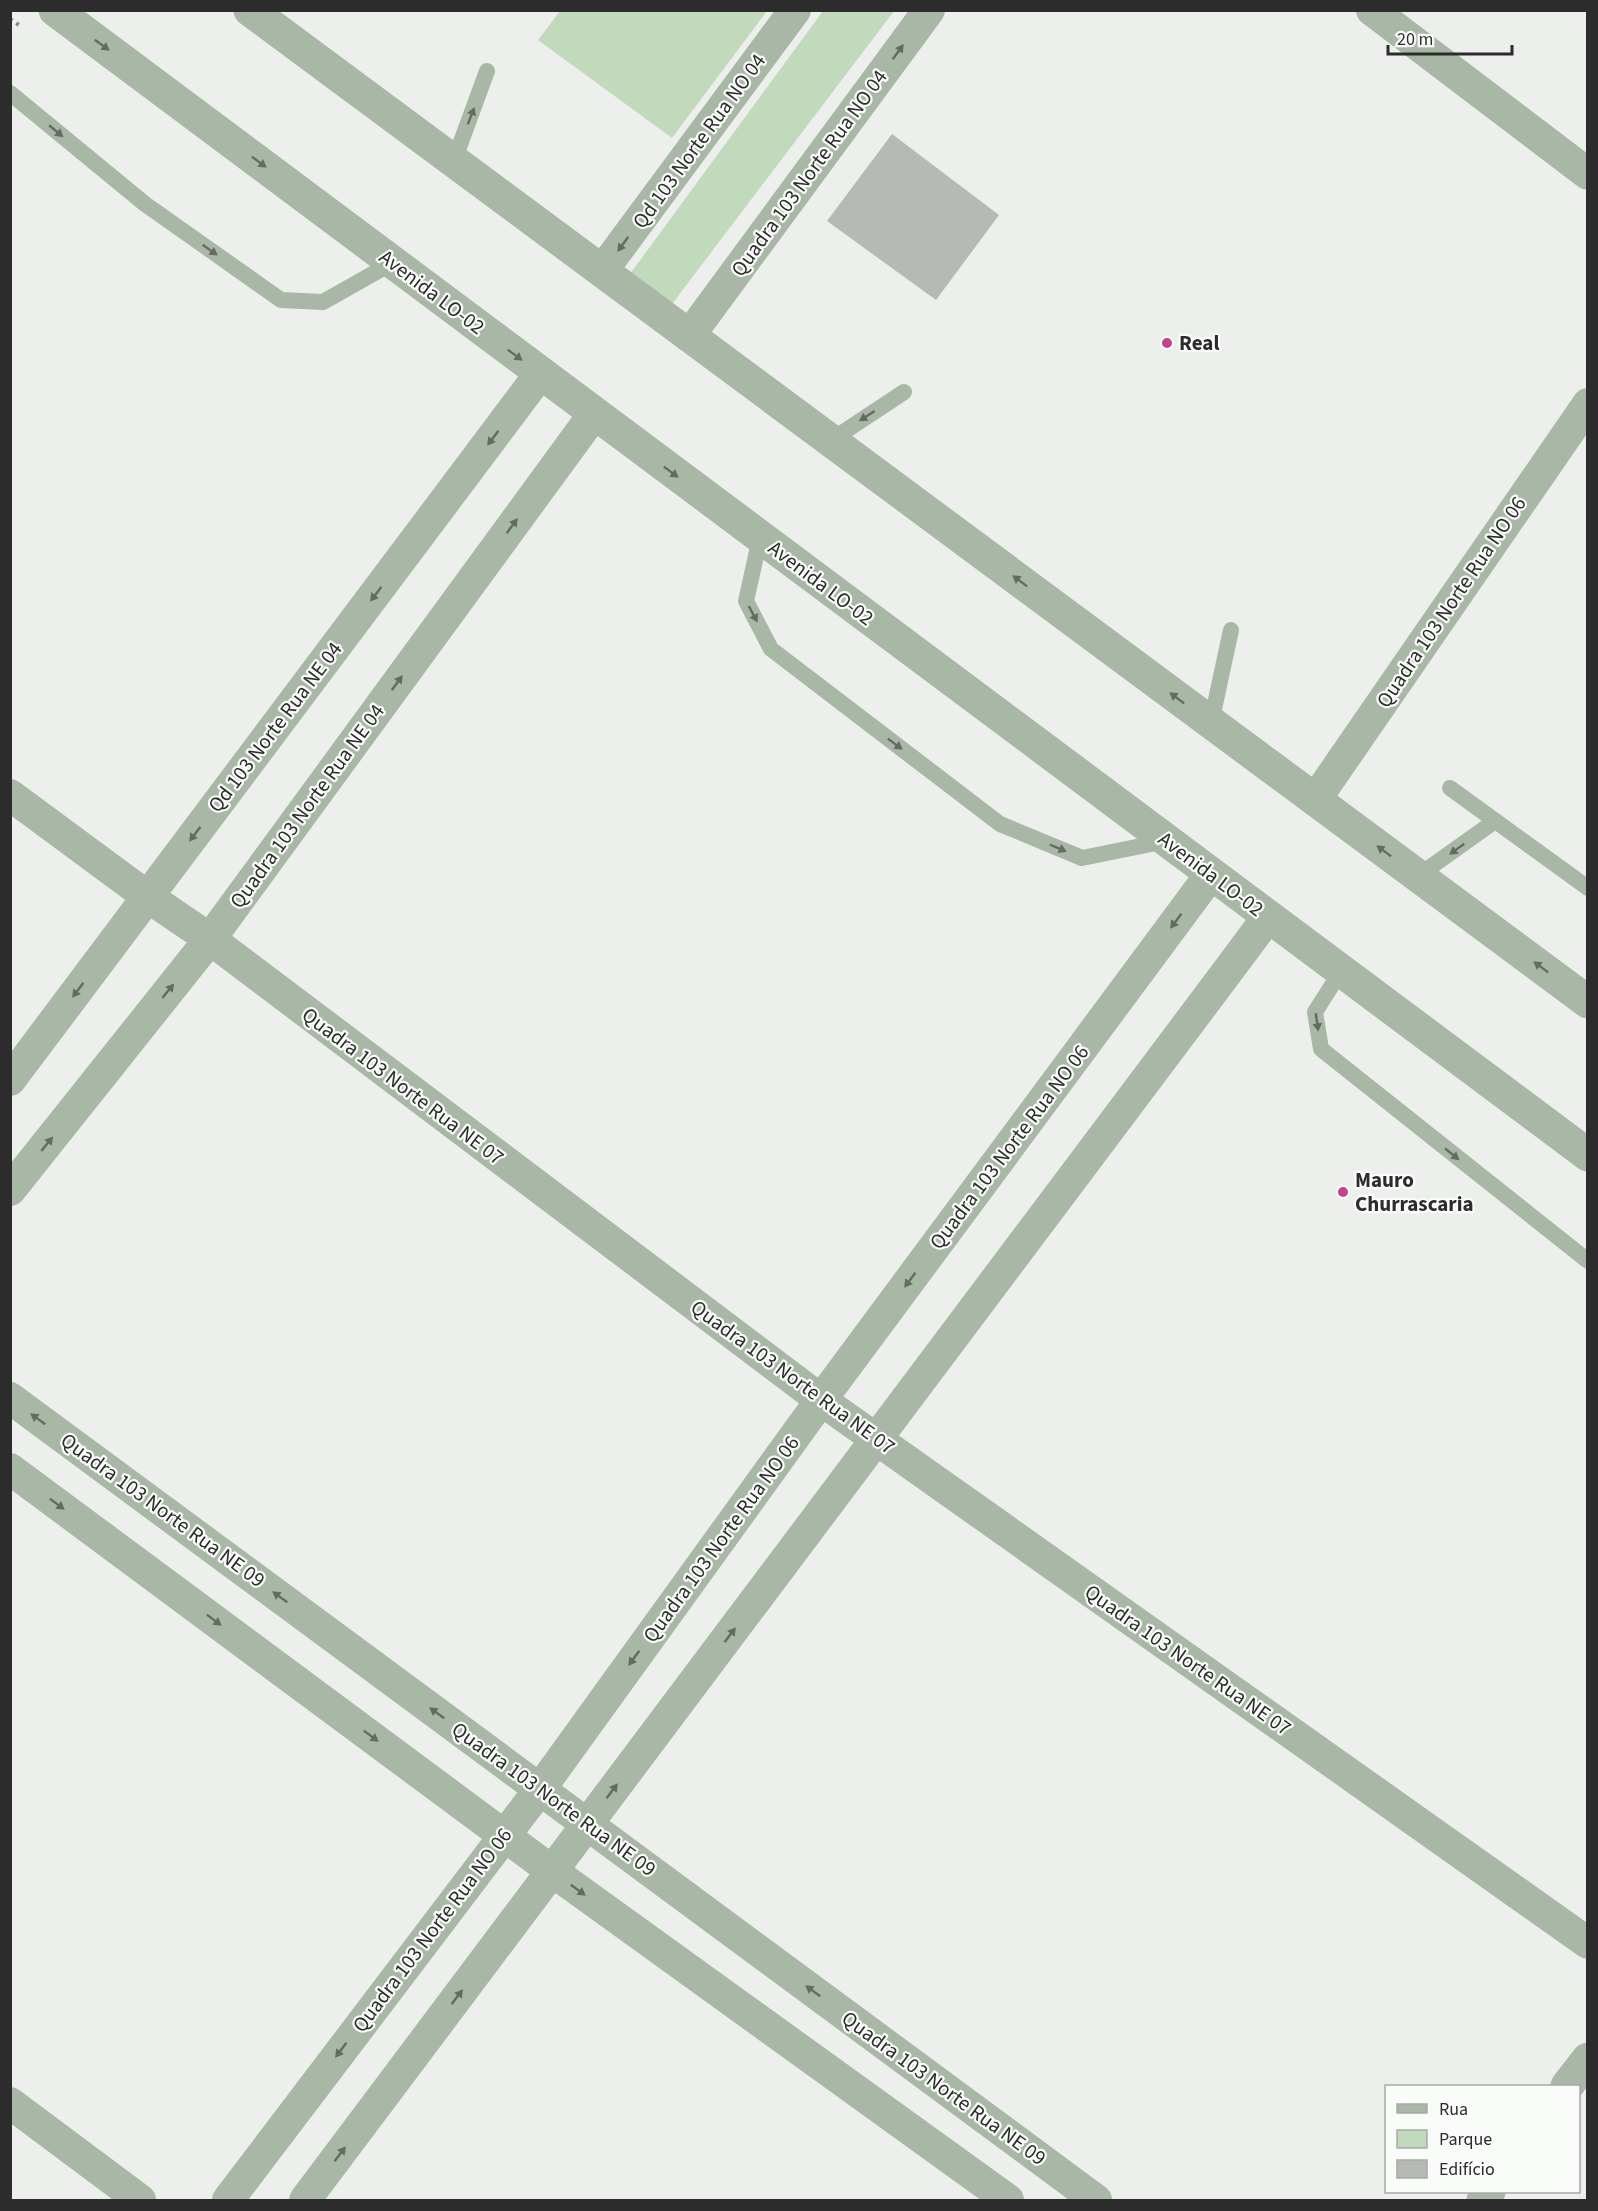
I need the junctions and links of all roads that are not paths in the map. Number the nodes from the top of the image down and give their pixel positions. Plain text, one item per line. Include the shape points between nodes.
1 (55, 10) edge
2 (250, 10) edge
3 (795, 10) edge
4 (929, 10) edge
5 (1372, 10) edge
6 (488, 71) dead end
7 (10, 93) edge
8 (454, 161) junction
9 (1587, 174) edge
10 (392, 263) junction
11 (602, 271) junction
12 (689, 336) junction
13 (540, 374) junction
14 (904, 392) dead end
15 (1587, 404) edge
16 (594, 414) junction
17 (830, 441) junction
18 (760, 538) junction
19 (1231, 630) dead end
20 (1211, 723) junction
21 (1450, 788) dead end
22 (10, 795) edge
23 (1315, 800) junction
24 (1495, 821) junction
25 (1166, 841) junction
26 (1211, 874) junction
27 (1418, 876) junction
28 (1587, 888) edge
29 (148, 897) junction
30 (1268, 917) junction
31 (210, 939) junction
32 (1341, 971) junction
33 (1587, 1002) edge
34 (10, 1080) edge
35 (1587, 1155) edge
36 (10, 1190) edge
37 (1587, 1261) edge
38 (10, 1398) edge
39 (821, 1400) junction
40 (878, 1440) junction
41 (10, 1469) edge
42 (540, 1789) junction
43 (587, 1823) junction
44 (504, 1835) junction
45 (552, 1871) junction
46 (1587, 1943) edge
47 (1587, 2059) edge
48 (1568, 2085) edge
49 (10, 2103) edge
50 (140, 2200) edge
51 (228, 2200) edge
52 (305, 2200) edge
53 (1008, 2200) edge
54 (1096, 2200) edge

1 -> 10 street, Avenida LO-02
2 - 8 street
3 -> 11 street, Qd 103 Norte Rua NO 04
12 -> 4 street, Quadra 103 Norte Rua NO 04
5 - 9 street
8 -> 6 lane
7 -> 10 lane via 145,204 281,300 323,302
8 - 11 street
10 -> 13 street, Avenida LO-02
11 - 12 street
12 - 17 street
13 - 16 street, Avenida LO-02
13 -> 29 street, Qd 103 Norte Rua NE 04
14 -> 17 lane
15 - 23 street, Quadra 103 Norte Rua NO 06
16 -> 18 street, Avenida LO-02
31 -> 16 street, Quadra 103 Norte Rua NE 04
20 -> 17 street
18 - 25 street, Avenida LO-02
18 -> 25 lane via 746,601 771,649 1000,824 1082,858
19 - 20 lane
20 - 23 street
21 - 24 lane
22 - 29 street, Quadra 103 Norte Rua NE 07
27 -> 23 street
24 -> 27 lane
24 - 28 lane
25 - 26 street, Avenida LO-02
26 - 30 street, Avenida LO-02
26 -> 39 street, Quadra 103 Norte Rua NO 06
33 -> 27 street
29 - 31 street, Quadra 103 Norte Rua NE 07
29 -> 34 street, Qd 103 Norte Rua NE 04
30 - 32 street, Avenida LO-02
30 - 40 street
36 -> 31 street, Quadra 103 Norte Rua NE 04
31 - 39 street, Quadra 103 Norte Rua NE 07
32 - 35 street, Avenida LO-02
32 -> 37 lane via 1315,1012 1321,1049
42 -> 38 street, Quadra 103 Norte Rua NE 09
39 - 40 street, Quadra 103 Norte Rua NE 07
39 -> 42 street, Quadra 103 Norte Rua NO 06
43 -> 40 street
40 - 46 street, Quadra 103 Norte Rua NE 07
41 -> 44 street
42 - 43 street, Quadra 103 Norte Rua NE 09
42 - 44 street, Quadra 103 Norte Rua NO 06
43 - 45 street
54 -> 43 street, Quadra 103 Norte Rua NE 09
44 - 45 street
44 -> 51 street, Quadra 103 Norte Rua NO 06
52 -> 45 street
45 -> 53 street
47 - 48 street
49 - 50 street

